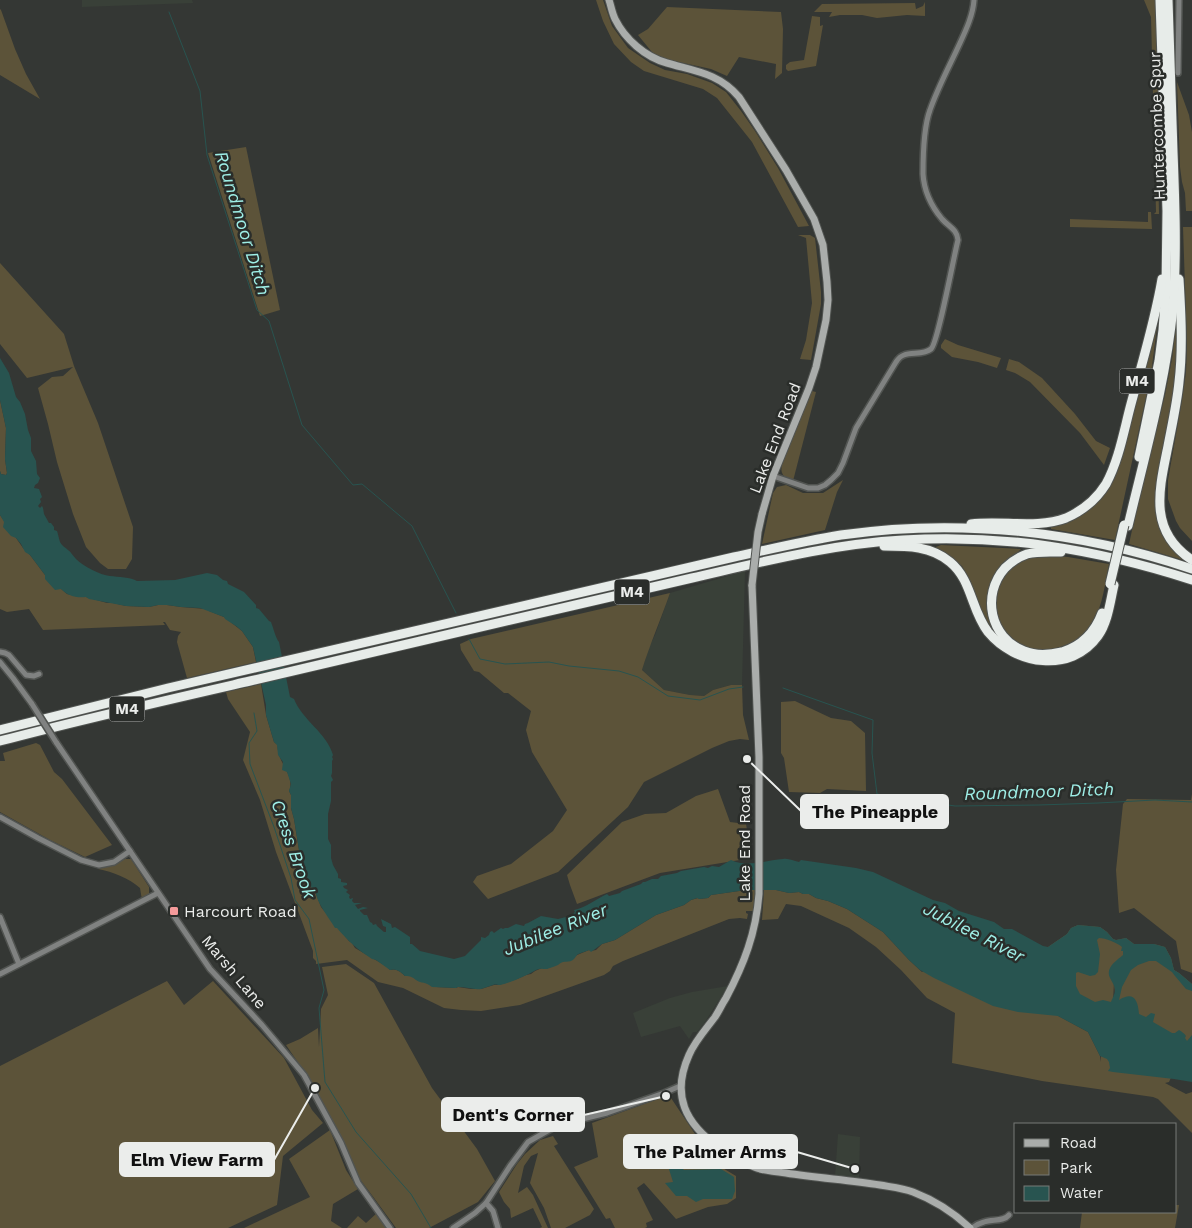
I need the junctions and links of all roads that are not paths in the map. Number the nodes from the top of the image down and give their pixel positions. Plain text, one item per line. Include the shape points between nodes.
1 (609, 0) edge
2 (974, 0) edge
3 (1160, 0) edge
4 (1168, 0) edge
5 (1179, 0) edge
6 (1178, 73) dead end
7 (1167, 244) junction
8 (1175, 252) junction
9 (773, 476) junction
10 (1126, 526) junction
11 (941, 528) junction
12 (837, 547) junction
13 (1096, 554) junction
14 (1192, 560) edge
15 (1192, 569) edge
16 (1192, 580) edge
17 (1112, 585) junction
18 (0, 652) edge
19 (0, 662) edge
20 (39, 674) dead end
21 (0, 730) edge
22 (0, 741) edge
23 (0, 817) edge
24 (130, 851) junction
25 (158, 893) junction
26 (0, 917) edge
27 (19, 964) junction
28 (0, 974) edge
29 (680, 1086) junction
30 (486, 1203) junction
31 (1009, 1215) dead end
32 (390, 1228) edge
33 (453, 1228) edge
34 (498, 1228) edge
35 (971, 1228) edge

1 - 9 main road, Lake End Road via 614,18 644,52 665,63 705,73 734,90 786,170 818,230 825,263 826,320 809,388
2 - 9 street via 969,22 929,112 926,135 923,173 926,193 958,240 933,345 925,352 904,355 896,362 856,428 838,473 825,485 808,488
3 - 7 highway, Huntercombe Spur / M4
4 - 8 highway, Huntercombe Spur / M4
5 - 6 street
7 - 10 highway, M4 via 1160,350
7 - 11 highway, M4 via 1153,322 1117,455 1107,481 1096,497 1079,511 1053,521 985,522
8 - 10 highway, M4 via 1173,306 1165,368
8 - 14 highway, M4 via 1180,286 1180,367 1160,488 1160,508 1170,539
9 - 29 main road, Lake End Road, bridge via 758,532 752,586 759,757 759,894 756,918 743,962 716,1015 689,1053
10 - 17 highway, M4
11 - 15 highway, M4 via 1009,530 1063,537 1128,550
11 - 21 highway, M4 via 859,533 796,543
12 - 13 highway, M4 via 899,540 979,539 1046,545
12 - 17 highway, M4 via 913,547 940,555 962,576 979,617 990,634 1013,652 1038,660 1069,658 1090,645 1102,629
12 - 22 highway, M4
13 - 16 highway, M4
13 - 17 highway, M4 via 1039,552 1017,558 1003,571 994,588 991,605 994,621 1004,638 1022,650 1032,654 1066,650 1076,646 1094,629
18 - 20 street via 9,654 26,675
19 - 24 street, Marsh Lane, bridge via 32,704
23 - 24 street via 81,860 98,865 114,862
24 - 25 street, Marsh Lane
25 - 27 street
25 - 32 street, Marsh Lane via 210,969 304,1076 341,1143 358,1183
26 - 27 street
27 - 28 street
29 - 30 street via 607,1113 558,1125 528,1142
29 - 35 main road via 688,1115 697,1129 735,1158 759,1169 912,1192 947,1209
30 - 33 street
30 - 34 street
31 - 35 street

